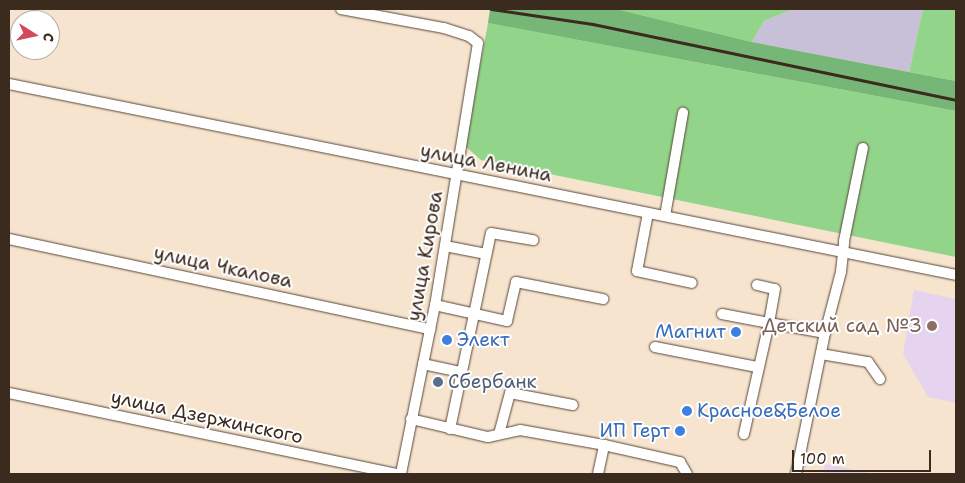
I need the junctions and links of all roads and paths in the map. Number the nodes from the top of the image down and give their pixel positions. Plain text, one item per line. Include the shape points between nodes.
1 (341, 9) edge
2 (9, 84) edge
3 (683, 113) dead end
4 (863, 148) dead end
5 (457, 175) junction
6 (648, 212) junction
7 (665, 216) junction
8 (9, 239) edge
9 (533, 240) dead end
10 (445, 246) junction
11 (844, 253) junction
12 (486, 254) junction
13 (956, 275) edge
14 (692, 283) dead end
15 (757, 285) dead end
16 (603, 299) dead end
17 (435, 305) junction
18 (474, 314) junction
19 (722, 314) dead end
20 (769, 324) junction
21 (430, 329) junction
22 (825, 333) junction
23 (655, 347) dead end
24 (821, 354) junction
25 (422, 364) junction
26 (757, 367) junction
27 (462, 372) junction
28 (880, 379) dead end
29 (9, 393) edge
30 (572, 405) dead end
31 (411, 419) junction
32 (450, 428) junction
33 (499, 434) junction
34 (744, 434) dead end
35 (604, 446) junction
36 (400, 474) edge
37 (598, 474) edge
38 (687, 474) edge
39 (796, 474) edge

1 - 5 street, улица Кирова via 444,28 469,36 478,43 463,121
2 - 5 street, улица Ленина
3 - 7 street
4 - 11 street
5 - 6 street, улица Ленина
5 - 10 street, улица Кирова
6 - 7 street, улица Ленина
6 - 14 street via 637,271
7 - 11 street, улица Ленина
8 - 21 street, улица Чкалова
9 - 12 street via 491,233
10 - 12 street
10 - 17 street, улица Кирова
11 - 13 street, улица Ленина
11 - 22 street
12 - 18 street
15 - 20 street via 775,289
16 - 18 street via 516,282 507,320
17 - 18 street
17 - 21 street, улица Кирова
18 - 27 street
19 - 20 street
20 - 22 street
20 - 26 street
21 - 25 street, улица Кирова
22 - 24 street
23 - 26 street
24 - 28 street via 868,362
24 - 39 street
25 - 27 street
25 - 31 street, улица Кирова
26 - 34 street
27 - 32 street
29 - 36 street, улица Дзержинского
30 - 33 street via 510,393
31 - 32 street
31 - 36 street, улица Кирова
32 - 33 street via 488,437
33 - 35 street via 520,430
35 - 37 street
35 - 38 street via 680,462

